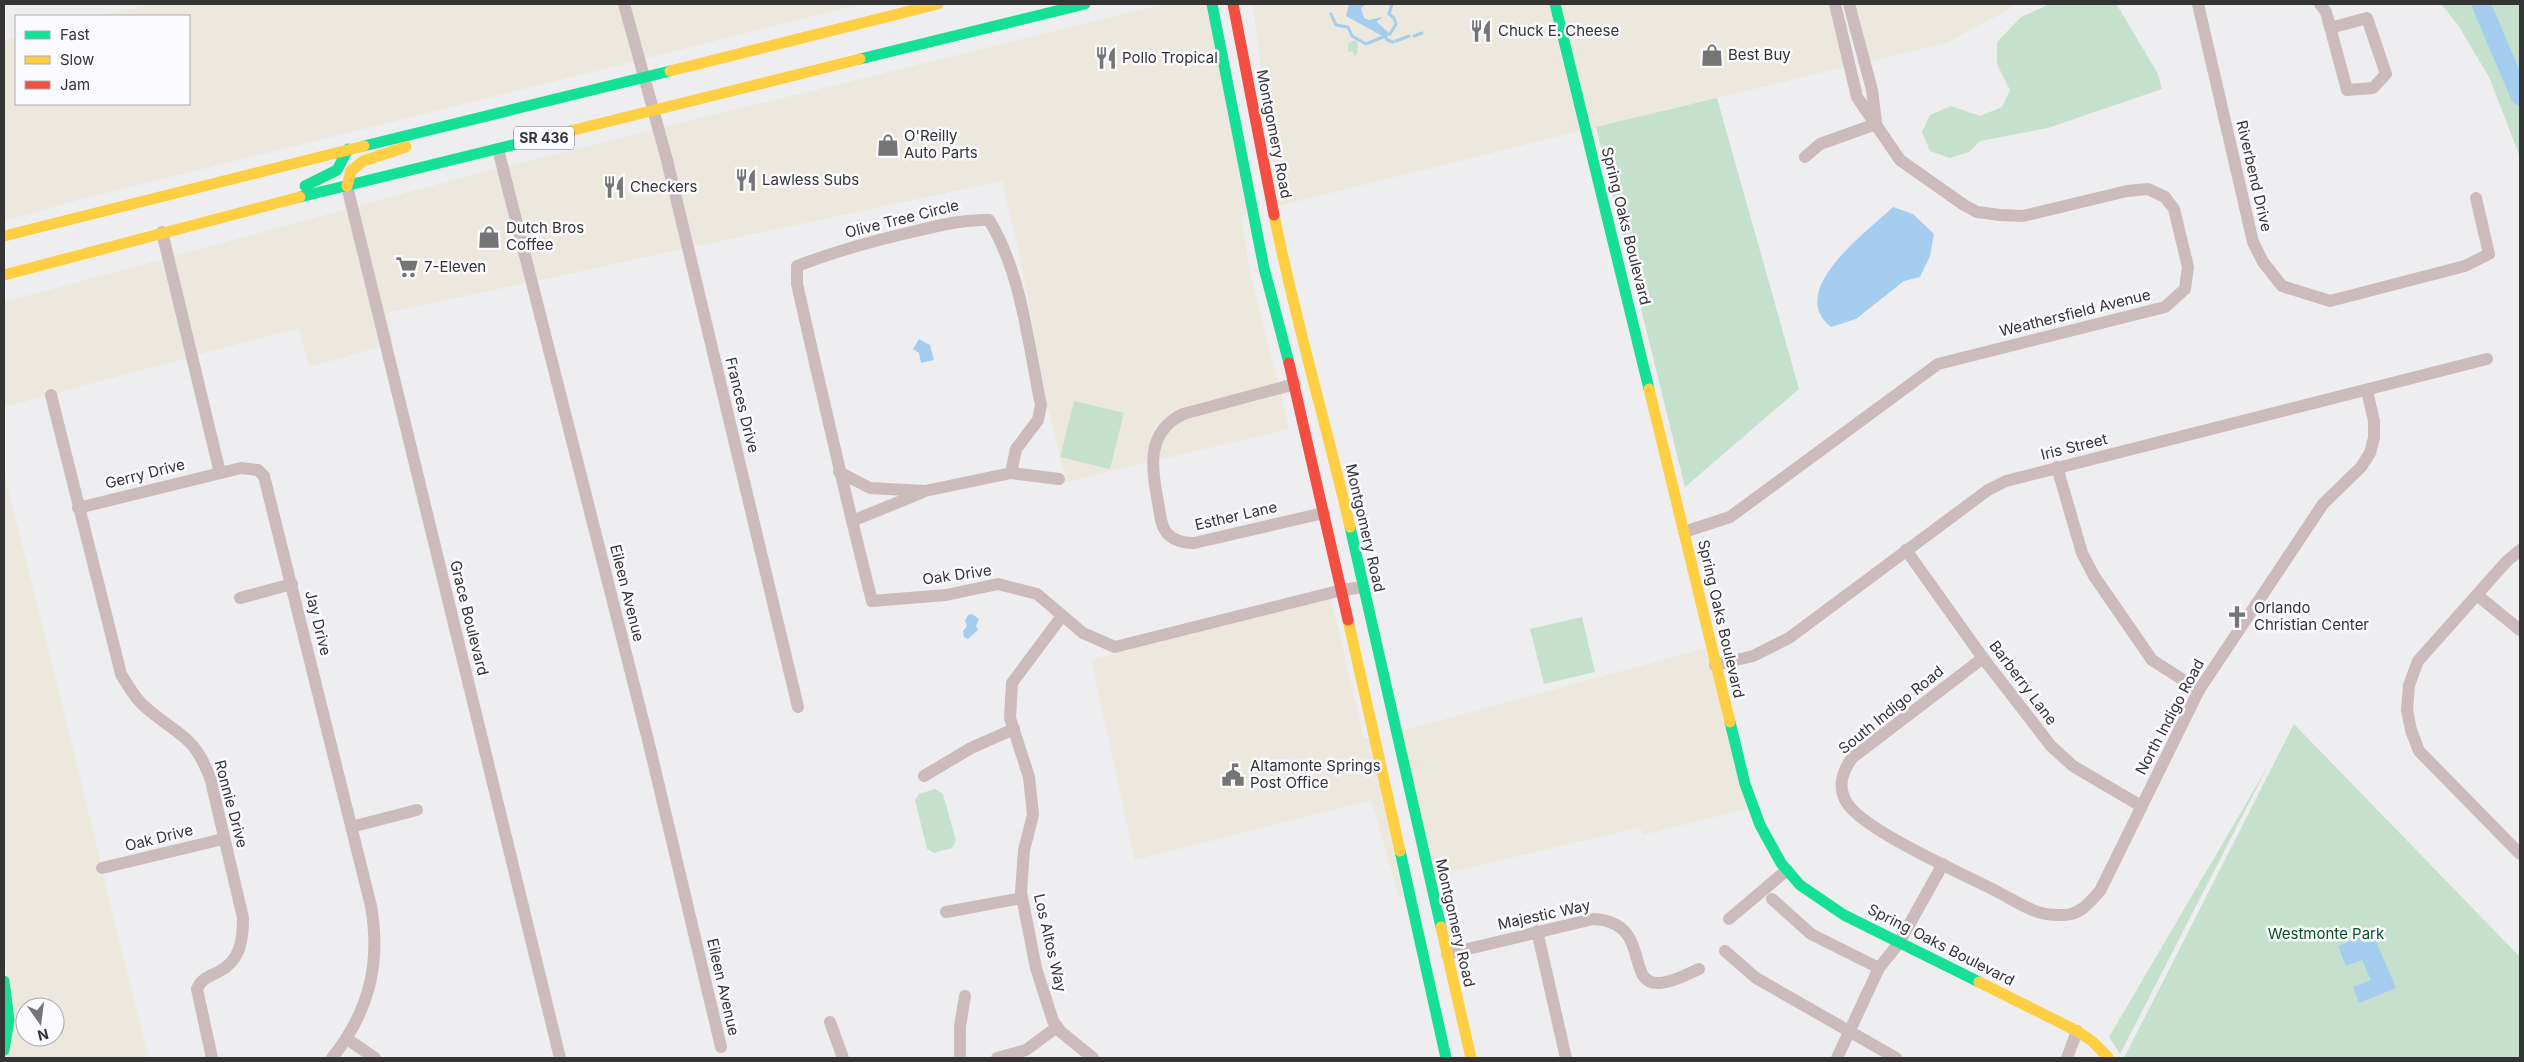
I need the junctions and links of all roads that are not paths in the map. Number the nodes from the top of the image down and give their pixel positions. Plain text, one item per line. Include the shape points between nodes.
1 (624, 4) edge
2 (938, 4) edge
3 (1085, 4) edge
4 (1212, 4) edge
5 (1233, 4) edge
6 (1555, 4) edge
7 (1835, 4) edge
8 (1849, 4) edge
9 (2198, 4) edge
10 (2320, 4) edge
11 (2330, 28) junction
12 (642, 76) junction
13 (655, 112) junction
14 (1876, 124) junction
15 (418, 132) junction
16 (348, 149) junction
17 (498, 149) junction
18 (1805, 158) dead end
19 (346, 186) junction
20 (2476, 198) dead end
21 (228, 215) junction
22 (162, 232) junction
23 (4, 236) edge
24 (4, 275) edge
25 (2487, 360) dead end
26 (1295, 384) junction
27 (2367, 391) junction
28 (51, 395) dead end
29 (1332, 449) junction
30 (2057, 467) junction
31 (839, 472) junction
32 (220, 473) junction
33 (1011, 473) junction
34 (1059, 479) dead end
35 (925, 491) junction
36 (78, 508) junction
37 (1324, 513) junction
38 (852, 521) junction
39 (1684, 532) junction
40 (1906, 550) junction
41 (2520, 550) edge
42 (292, 584) junction
43 (1363, 587) junction
44 (1342, 590) junction
45 (2477, 595) junction
46 (240, 598) dead end
47 (1062, 616) junction
48 (2520, 630) edge
49 (1983, 658) junction
50 (1715, 665) junction
51 (2199, 690) junction
52 (798, 707) dead end
53 (1014, 729) junction
54 (924, 776) dead end
55 (1386, 792) junction
56 (1412, 802) junction
57 (2141, 806) junction
58 (417, 810) dead end
59 (351, 827) junction
60 (224, 839) junction
61 (2520, 854) edge
62 (1943, 864) junction
63 (102, 868) dead end
64 (1787, 870) junction
65 (1768, 894) junction
66 (1022, 898) junction
67 (946, 912) dead end
68 (1729, 919) dead end
69 (1537, 931) junction
70 (1899, 942) junction
71 (1725, 951) dead end
72 (1447, 954) junction
73 (1879, 968) junction
74 (1699, 969) dead end
75 (4, 981) edge
76 (965, 996) dead end
77 (830, 1022) dead end
78 (1057, 1027) junction
79 (2077, 1031) junction
80 (1849, 1033) junction
81 (347, 1039) junction
82 (721, 1047) dead end
83 (4, 1050) edge
84 (212, 1058) edge
85 (332, 1058) edge
86 (375, 1058) edge
87 (560, 1058) edge
88 (843, 1058) edge
89 (960, 1058) edge
90 (996, 1058) edge
91 (1092, 1058) edge
92 (1446, 1058) edge
93 (1471, 1058) edge
94 (1566, 1058) edge
95 (1836, 1058) edge
96 (1896, 1058) edge
97 (2067, 1058) edge
98 (2108, 1058) edge

1 - 12 street, Frances Drive
2 - 12 main road, SR 436
3 - 13 main road, SR 436
4 - 26 main road via 1264,268
5 - 29 main road, Montgomery Road via 1284,266
6 - 39 main road, Spring Oaks Boulevard
7 - 14 street, Weathersfield Avenue via 1858,97
8 - 14 street, Weathersfield Avenue via 1872,90
9 - 20 street, Riverbend Drive via 2253,242 2282,286 2330,301 2465,266 2489,254
10 - 11 street
11 - 11 street via 2347,90 2374,88 2386,74 2367,18
12 - 13 street, Frances Drive
12 - 15 main road, SR 436
13 - 17 main road, SR 436
13 - 52 street, Frances Drive
14 - 18 street via 1820,144
14 - 39 street, Weathersfield Avenue via 1900,160 1929,183 1977,212 2024,216 2126,190 2148,189 2165,197 2174,209 2188,267 2185,290 2165,307 1938,364 1730,517
15 - 16 main road, SR 436
15 - 19 main road via 408,147 363,161 352,171
16 - 21 main road via 337,170 329,175
16 - 23 main road, SR 436
17 - 19 main road, SR 436
17 - 82 street, Eileen Avenue
19 - 21 main road, SR 436
19 - 87 street, Grace Boulevard
21 - 22 main road, SR 436
22 - 24 main road, SR 436
22 - 32 street
25 - 27 street, Iris Street
26 - 29 main road via 1308,394 1315,406 1320,429
26 - 37 main road
26 - 37 street, Esther Lane via 1183,414 1160,430 1153,464 1162,524 1174,539 1194,542
27 - 30 street, Iris Street
27 - 51 street, North Indigo Road via 2374,421 2370,454 2323,504
28 - 36 street, Ronnie Drive
29 - 43 main road, Montgomery Road
30 - 40 street, Iris Street via 2006,481 1988,490
30 - 51 street via 2082,553 2094,576 2152,660
31 - 33 street, Olive Tree Circle via 797,284 798,266 821,256 968,219 989,220 1002,242 1018,294 1041,405 1038,420 1016,449
31 - 35 street via 870,488
31 - 38 street, Olive Tree Circle
32 - 36 street, Gerry Drive
32 - 42 street, Jay Drive via 250,468 264,476
33 - 34 street
33 - 35 street
35 - 38 street
36 - 60 street, Ronnie Drive via 121,674 140,702 177,730 194,746 205,763
37 - 44 main road
38 - 47 street, Oak Drive via 872,601 946,595 998,584 1037,594
39 - 50 main road, Spring Oaks Boulevard
40 - 49 street, Barberry Lane
40 - 50 street, Iris Street via 1789,638 1752,656
41 - 45 street
42 - 46 street
42 - 59 street, Jay Drive
43 - 44 street, Oak Drive
43 - 56 main road, Montgomery Road
44 - 47 street, Oak Drive via 1115,648 1083,633
44 - 55 main road
45 - 48 street
45 - 61 street via 2418,660 2409,685 2407,710 2419,752
47 - 53 street, Los Altos Way via 1012,683 1010,718
49 - 57 street, Barberry Lane via 2051,746 2073,766
49 - 62 street, South Indigo Road via 1852,758 1843,771 1841,785 1846,803 1856,815
50 - 64 main road, Spring Oaks Boulevard via 1753,812
51 - 57 street, North Indigo Road
53 - 54 street via 971,748
53 - 66 street, Los Altos Way via 1029,777 1033,815 1024,850
55 - 56 main road
55 - 92 main road
56 - 72 main road, Montgomery Road
57 - 62 street, North Indigo Road via 2100,890 2086,907 2071,914 2040,913
58 - 59 street
59 - 81 street, Jay Drive via 372,906 375,952 363,1009
60 - 63 street, Oak Drive
60 - 84 street, Ronnie Drive via 243,918 243,938 239,952 229,965 199,983 197,989
62 - 70 street
64 - 65 street
64 - 70 main road, Spring Oaks Boulevard via 1800,886 1844,915
65 - 68 street
65 - 73 street via 1811,934
66 - 67 street
66 - 78 street, Los Altos Way via 1036,968
69 - 72 street, Majestic Way
69 - 74 street, Majestic Way via 1593,919 1608,920 1629,934 1639,971 1646,979 1657,983 1670,981
69 - 94 street
70 - 73 street
70 - 79 main road, Spring Oaks Boulevard
71 - 80 street via 1756,978
72 - 93 main road, Montgomery Road
73 - 80 street
75 - 83 main road via 9,1020
76 - 89 street via 960,1026
77 - 88 street
78 - 90 street via 1026,1050
78 - 91 street, Los Altos Way
79 - 97 street
79 - 98 main road, Spring Oaks Boulevard
80 - 95 street
80 - 96 street
81 - 85 street, Jay Drive
81 - 86 street

